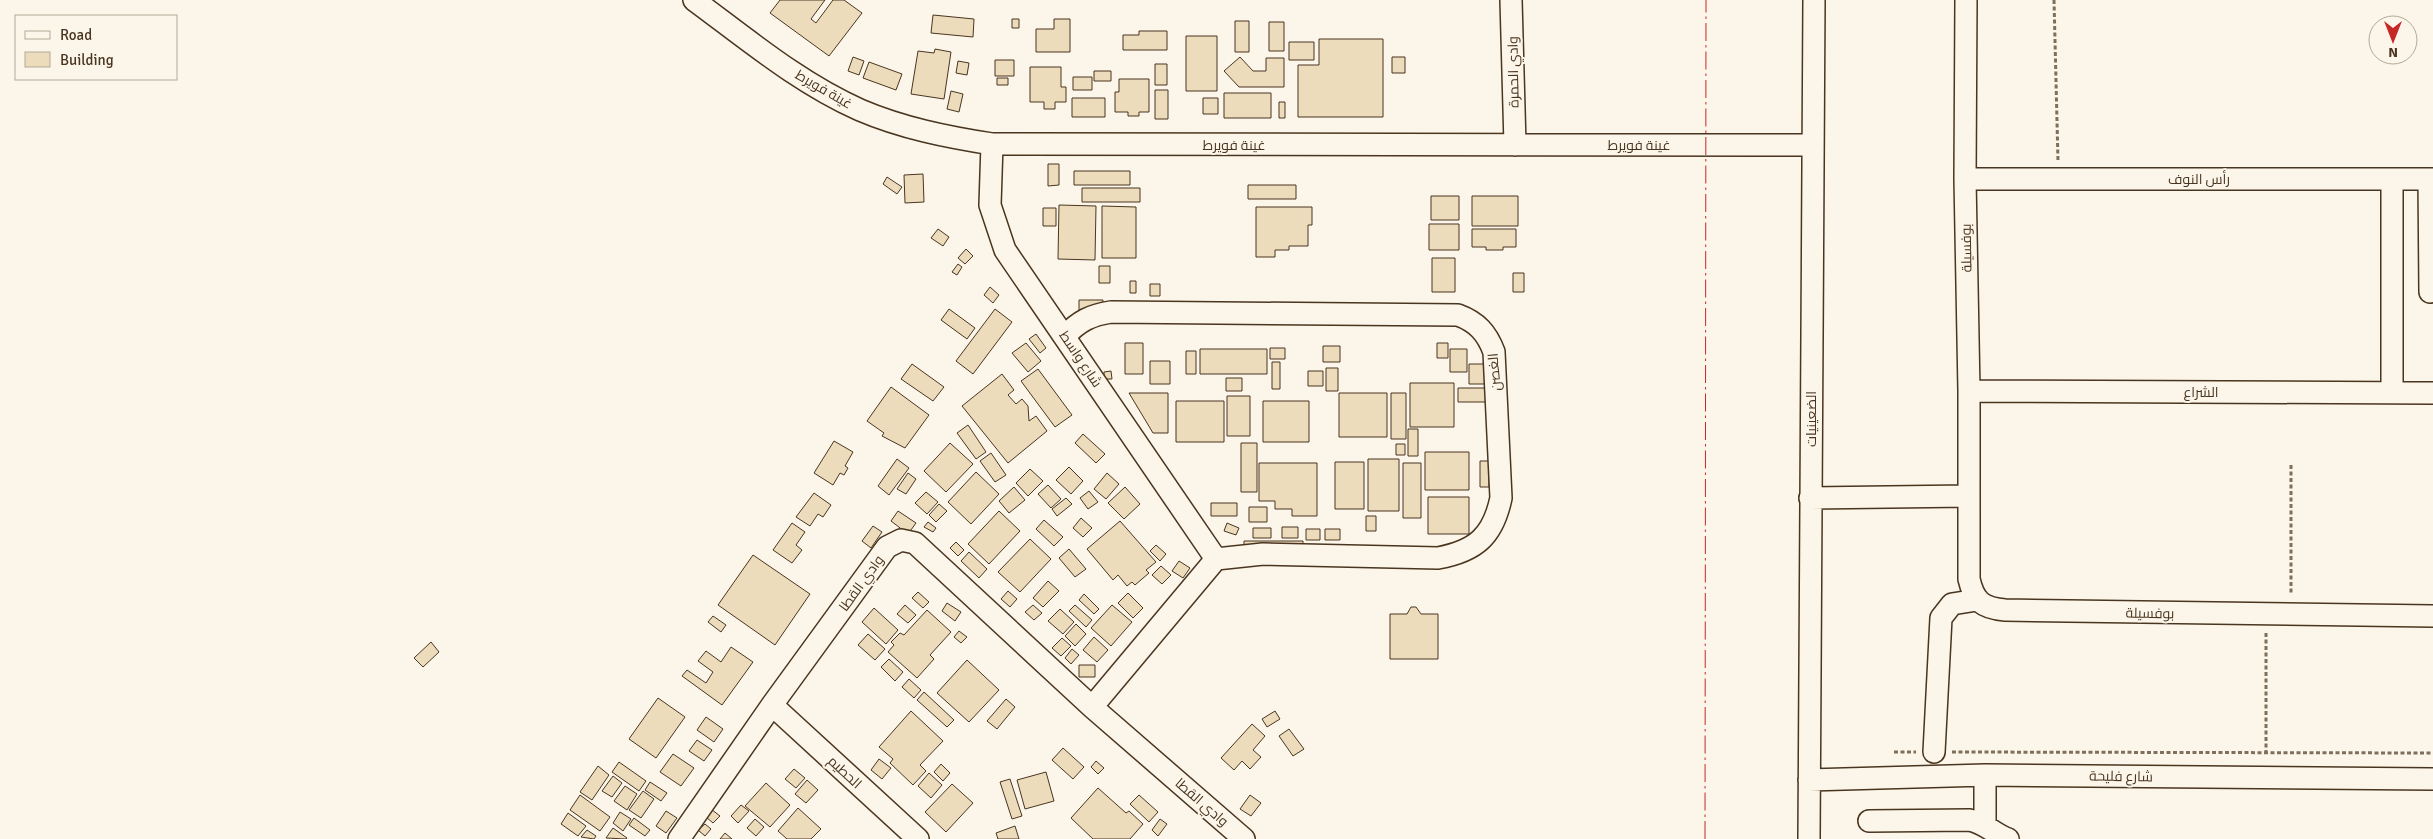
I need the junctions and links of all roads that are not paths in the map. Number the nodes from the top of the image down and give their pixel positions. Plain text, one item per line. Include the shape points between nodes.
1 (694, 0) edge
2 (1511, 0) edge
3 (1814, 0) edge
4 (1966, 0) edge
5 (992, 144) junction
6 (1514, 145) junction
7 (1812, 145) junction
8 (1965, 179) junction
9 (2392, 179) junction
10 (2431, 179) edge
11 (2430, 292) dead end
12 (1065, 336) junction
13 (1969, 391) junction
14 (2392, 393) junction
15 (2433, 393) edge
16 (1968, 496) junction
17 (1810, 498) junction
18 (1216, 559) junction
19 (1977, 600) junction
20 (2433, 616) edge
21 (772, 705) junction
22 (1092, 707) junction
23 (1934, 752) road end
24 (1985, 775) junction
25 (2433, 778) edge
26 (1809, 780) junction
27 (1869, 821) dead end
28 (1985, 826) junction
29 (678, 839) edge
30 (918, 839) edge
31 (1244, 839) edge
32 (1809, 839) edge
33 (2008, 839) edge

1 - 5 street, غينة فويرط via 780,63 859,109 902,126
2 - 6 street, وادي الحمرة
3 - 7 street, الضعينيات
4 - 8 street, بوفسيلة
5 - 6 street, غينة فويرط
5 - 12 street, شارع واسط via 990,205 997,232 1005,250
6 - 7 street, غينة فويرط
7 - 17 street, الضعينيات
8 - 9 street, رأس النوف
8 - 13 street, بوفسيلة
9 - 10 street, رأس النوف
9 - 14 street
10 - 11 street
12 - 18 street, شارع واسط
12 - 18 street, الغصن via 1077,324 1094,315 1111,312 1458,315 1485,333 1494,352 1501,498 1497,516 1488,533 1474,546 1456,555 1438,558 1263,554
13 - 14 street, الشراع
13 - 16 street, بوفسيلة
14 - 15 street, الشراع
16 - 17 street
16 - 19 street, بوفسيلة via 1969,579 1972,594
17 - 26 street, الضعينيات
18 - 22 street
19 - 20 street, بوفسيلة via 1991,609 2005,610
19 - 23 street via 1952,604 1941,618
21 - 22 street, وادي القطا via 887,547 901,540 915,543
21 - 29 street, وادي القطا
21 - 30 street, الحطيم
22 - 31 street, وادي القطا
24 - 25 street, شارع فليحة
24 - 26 street, شارع فليحة
24 - 28 street
26 - 32 street, الضعينيات
27 - 28 street via 1969,820
28 - 33 street

